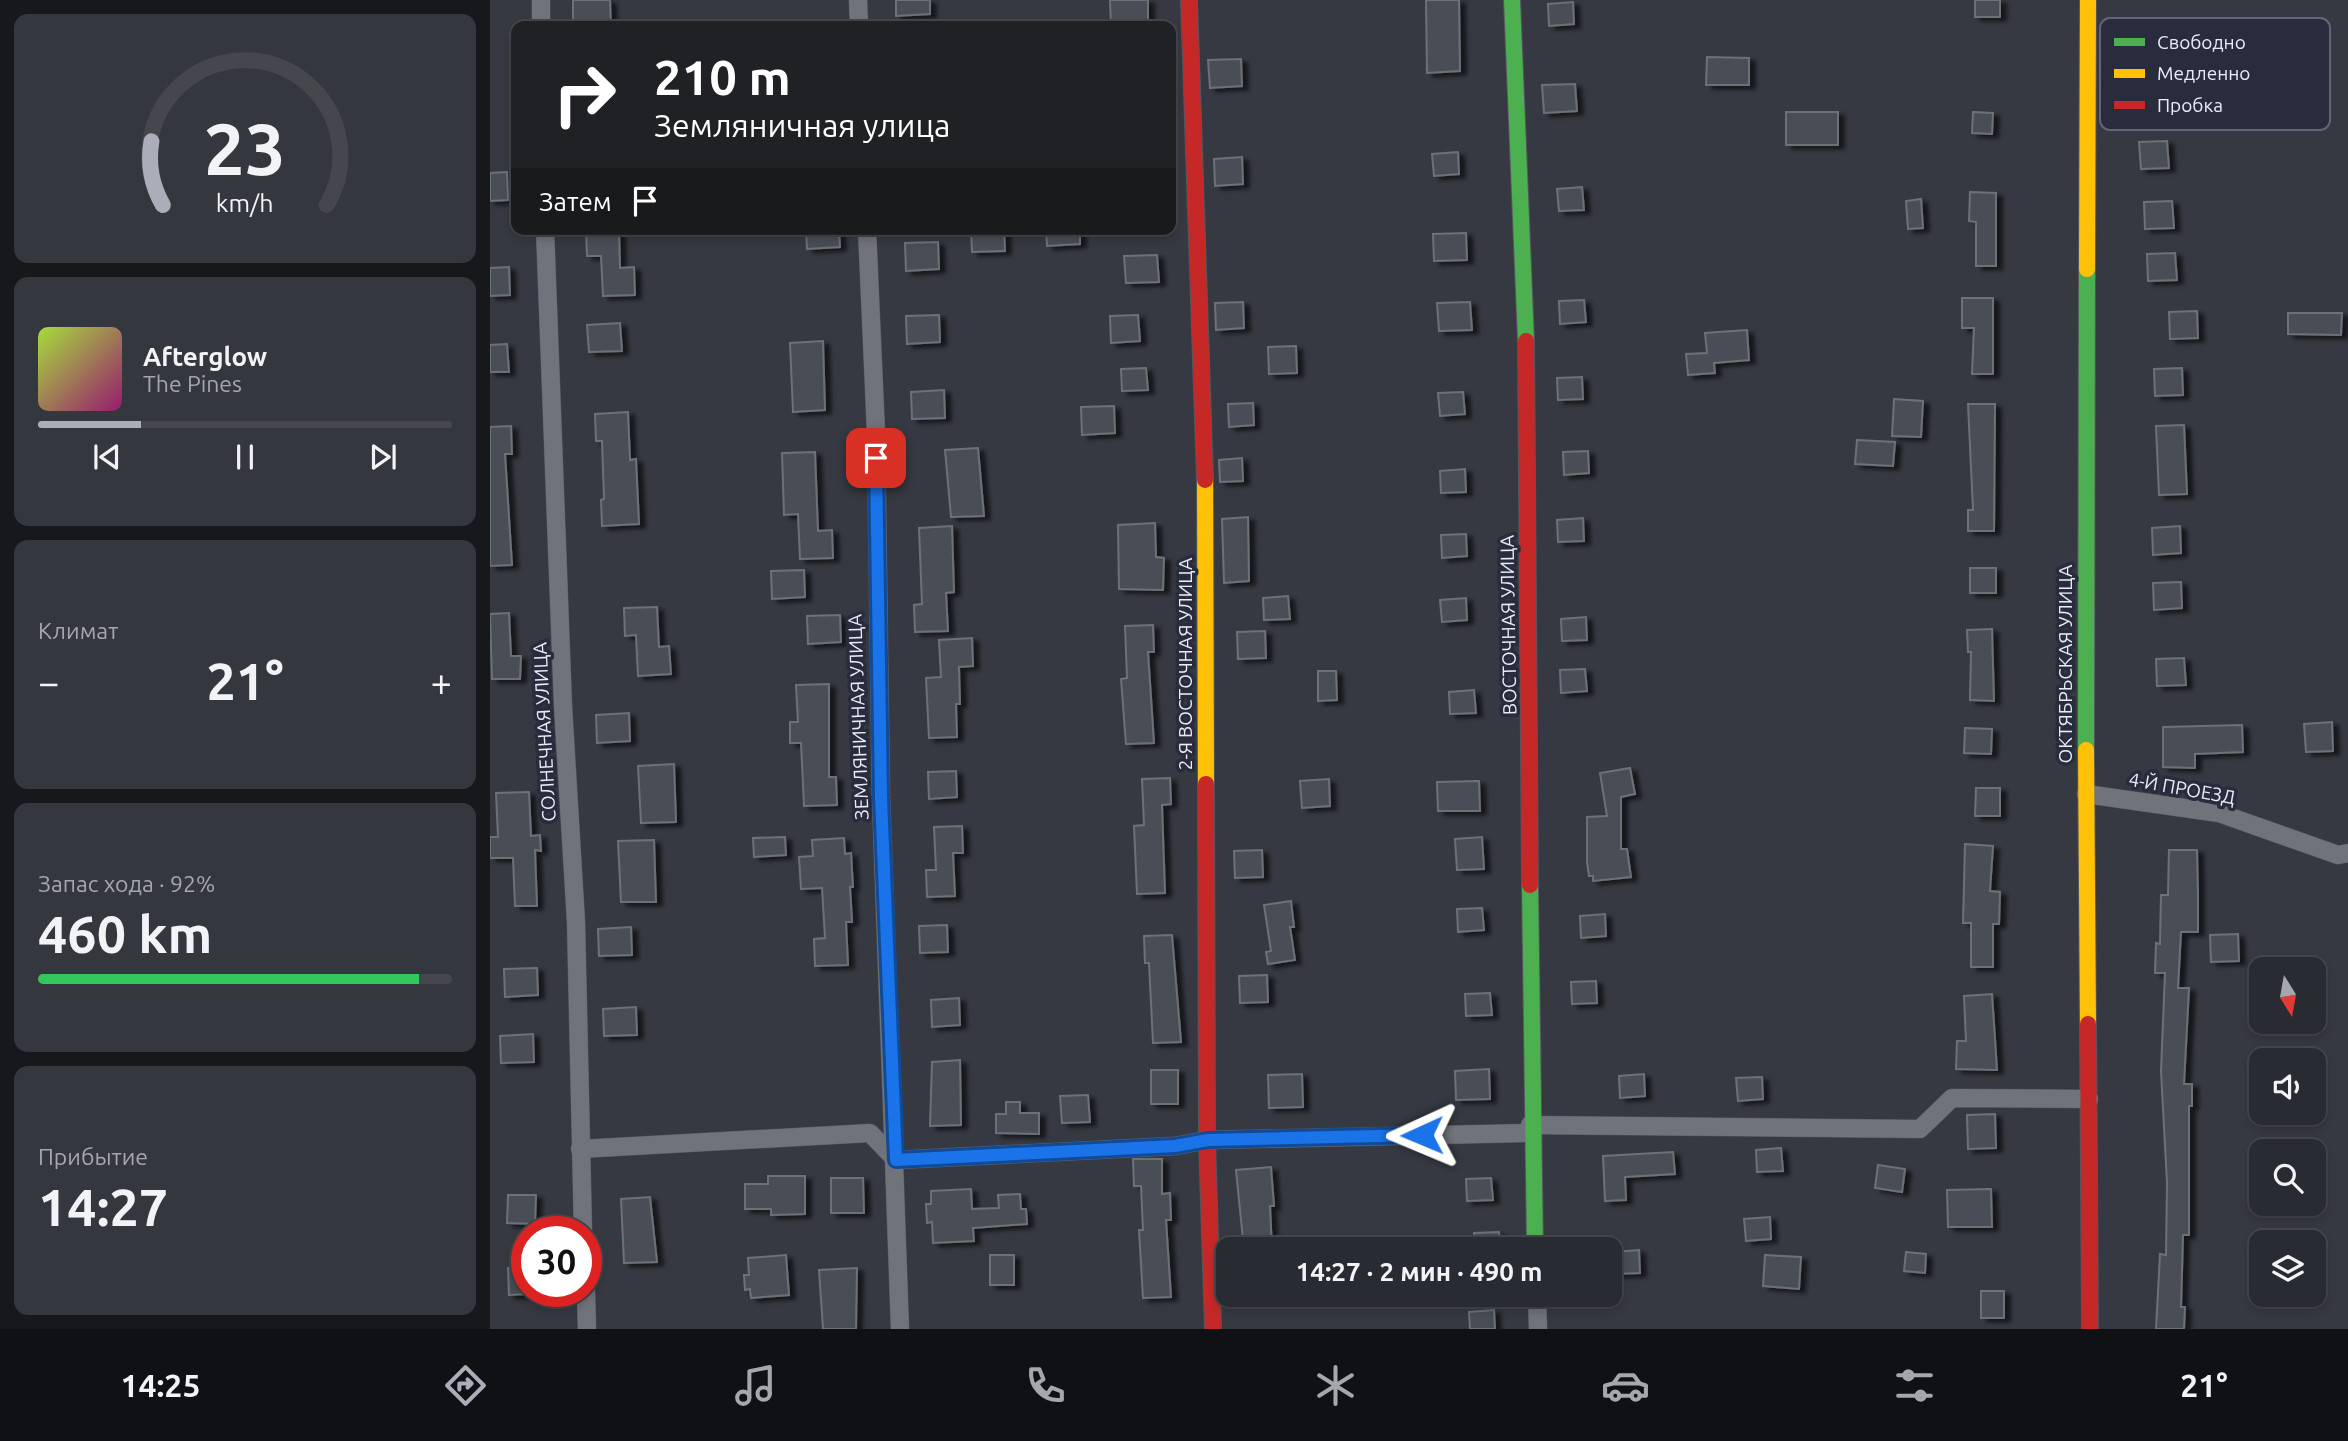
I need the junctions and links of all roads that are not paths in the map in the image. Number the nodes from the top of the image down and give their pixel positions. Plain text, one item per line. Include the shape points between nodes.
1 (541, 0) edge
2 (858, 0) edge
3 (1189, 0) edge
4 (1512, 0) edge
5 (2088, 0) edge
6 (541, 21) edge
7 (859, 21) edge
8 (545, 235) edge
9 (867, 235) edge
10 (2086, 794) junction
11 (2348, 853) edge
12 (2089, 1099) junction
13 (1530, 1129) junction
14 (1208, 1140) junction
15 (580, 1149) junction
16 (896, 1160) junction
17 (582, 1216) edge
18 (1534, 1237) edge
19 (586, 1307) edge
20 (1537, 1307) edge
21 (587, 1329) edge
22 (900, 1329) edge
23 (1213, 1329) edge
24 (1538, 1329) edge
25 (2090, 1329) edge

1 - 6 street
2 - 7 street
3 - 14 street, 2-Я ВОСТОЧНАЯ УЛИЦА via 1205,492
4 - 13 street, ВОСТОЧНАЯ УЛИЦА via 1519,114 1530,612
5 - 10 street, ОКТЯБРЬСКАЯ УЛИЦА
8 - 15 street, СОЛНЕЧНАЯ УЛИЦА via 559,638 576,922
9 - 16 street, ЗЕМЛЯНИЧНАЯ УЛИЦА via 876,433 881,798
10 - 11 street, 4-Й ПРОЕЗД via 2219,813 2338,855
10 - 12 street, ОКТЯБРЬСКАЯ УЛИЦА
12 - 13 street via 1952,1098 1920,1129
12 - 25 street, ОКТЯБРЬСКАЯ УЛИЦА
13 - 14 street
13 - 18 street, ВОСТОЧНАЯ УЛИЦА
14 - 16 street via 1175,1146
14 - 23 street, 2-Я ВОСТОЧНАЯ УЛИЦА
15 - 16 street via 870,1133
15 - 17 street, СОЛНЕЧНАЯ УЛИЦА
16 - 22 street, ЗЕМЛЯНИЧНАЯ УЛИЦА via 894,1225
19 - 21 street
20 - 24 street

